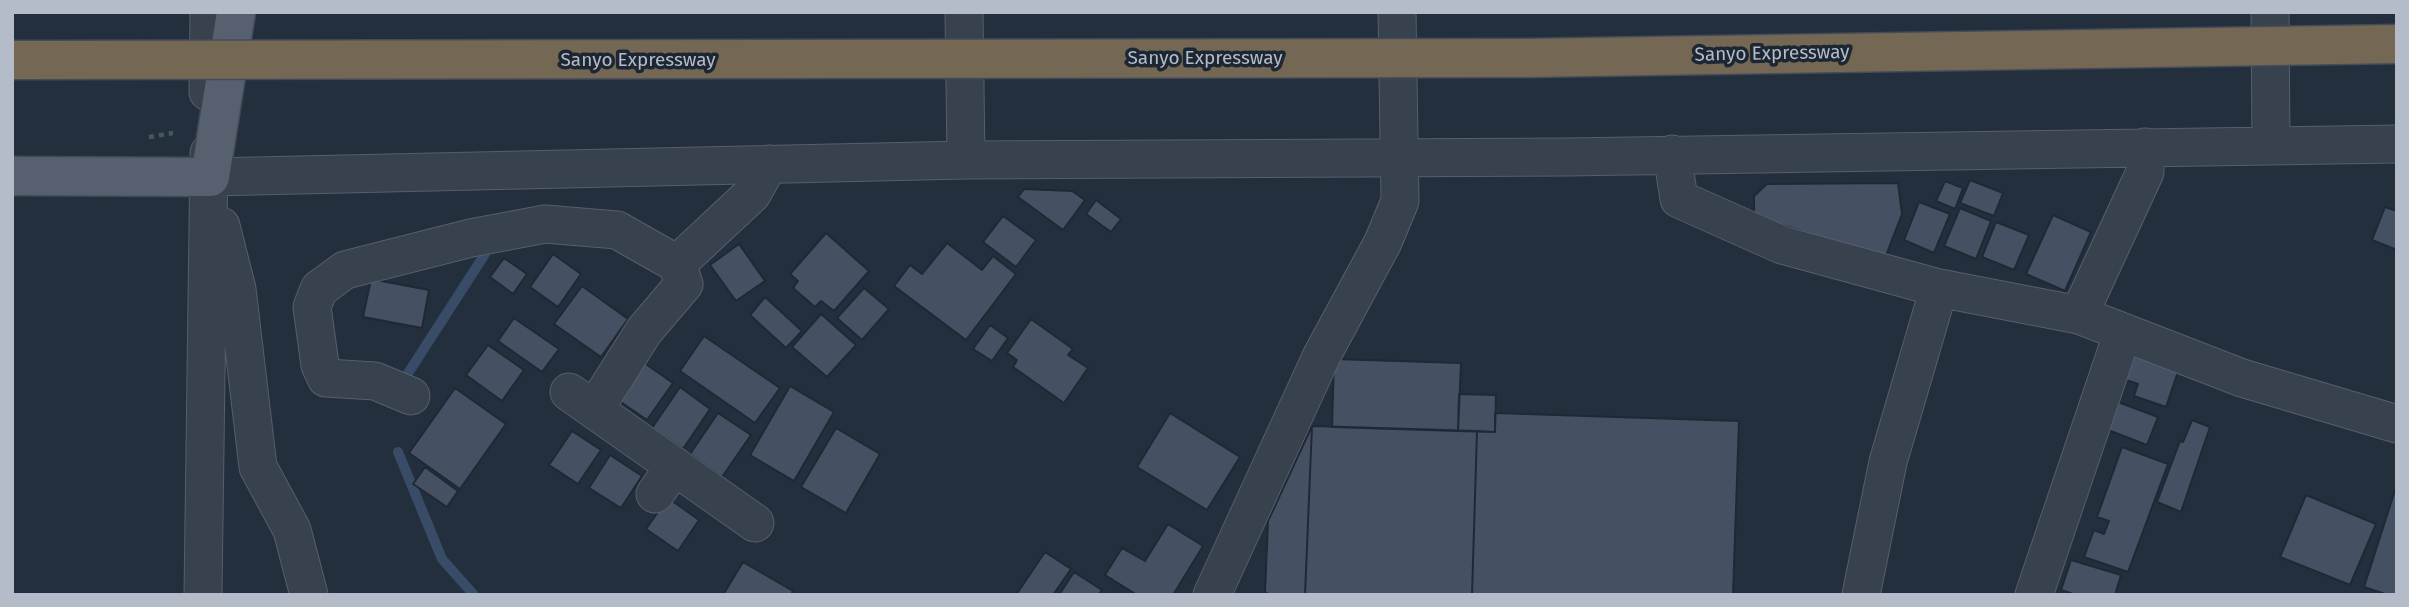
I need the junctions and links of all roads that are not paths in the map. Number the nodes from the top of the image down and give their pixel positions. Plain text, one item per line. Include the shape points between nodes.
1 (209, 12) edge
2 (236, 12) edge
3 (964, 12) edge
4 (1397, 12) edge
5 (2270, 12) edge
6 (2397, 44) edge
7 (12, 60) edge
8 (2397, 144) edge
9 (2145, 146) junction
10 (2271, 146) junction
11 (1672, 154) junction
12 (1401, 159) junction
13 (966, 160) junction
14 (769, 164) junction
15 (12, 176) edge
16 (194, 177) junction
17 (677, 264) junction
18 (1938, 288) junction
19 (2079, 315) junction
20 (2123, 332) junction
21 (411, 396) dead end
22 (2397, 424) edge
23 (739, 525) dead end
24 (204, 578) edge
25 (309, 595) edge
26 (1212, 595) edge
27 (1861, 595) edge
28 (2034, 595) edge

1 - 16 street
2 - 16 main road
3 - 13 street
4 - 12 street
5 - 10 street
6 - 7 highway, Sanyo Expressway, bridge via 1527,58
8 - 10 street
9 - 10 street
9 - 11 street
9 - 19 street via 2145,172
11 - 12 street
11 - 18 street via 1679,198 1782,245
12 - 13 street
12 - 26 street via 1400,201 1383,242 1321,357
13 - 14 street
14 - 16 street
14 - 17 street via 752,194
15 - 16 main road
16 - 24 street
16 - 25 street via 237,289 258,467 292,530
17 - 21 street via 617,230 545,225 471,238 345,270 319,289 312,307 326,379 375,381
17 - 23 street via 684,284 582,400 665,480
18 - 19 street
18 - 27 street via 1888,462
19 - 20 street
20 - 22 street via 2242,378
20 - 28 street

